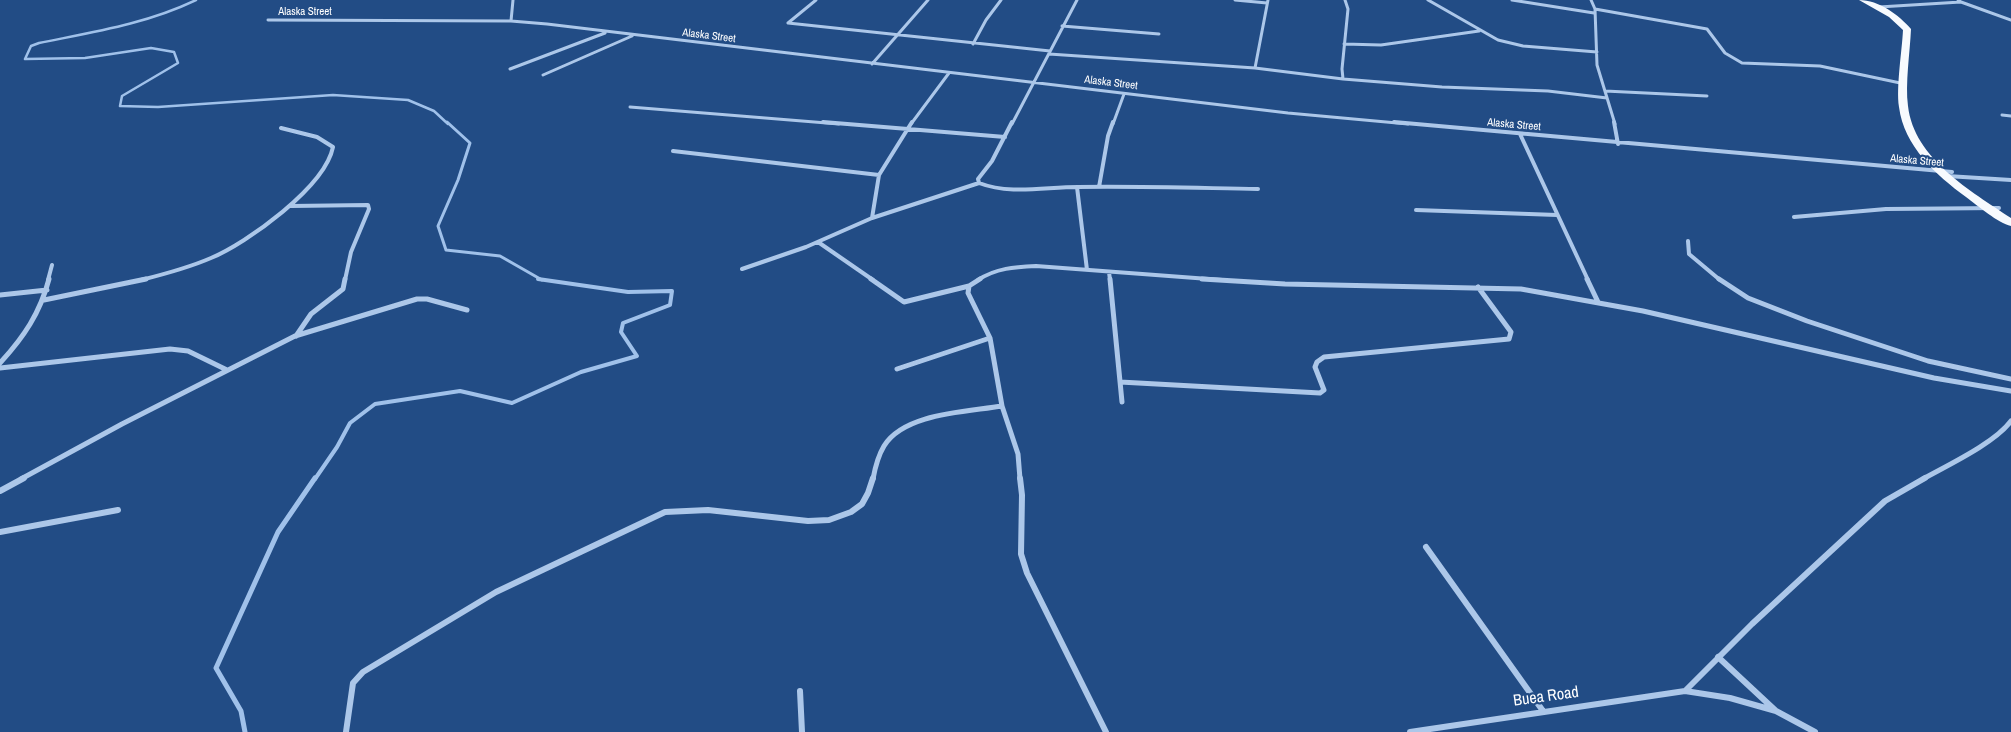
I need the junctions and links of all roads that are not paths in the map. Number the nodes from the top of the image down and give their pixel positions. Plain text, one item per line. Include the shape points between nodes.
1 (514, 0) edge
2 (816, 0) edge
3 (928, 0) edge
4 (1001, 0) edge
5 (1076, 0) edge
6 (1235, 0) edge
7 (1345, 0) edge
8 (1428, 0) edge
9 (1512, 0) edge
10 (1591, 0) edge
11 (1863, 0) edge
12 (1870, 0) edge
13 (1960, 1) edge
14 (1268, 2) edge
15 (1882, 7) junction
16 (1594, 11) junction
17 (268, 20) dead end
18 (2011, 20) edge
19 (510, 22) junction
20 (1062, 26) junction
21 (1480, 31) junction
22 (606, 32) junction
23 (1160, 34) dead end
24 (898, 35) junction
25 (632, 36) junction
26 (973, 44) junction
27 (1344, 44) junction
28 (1049, 52) junction
29 (1597, 52) junction
30 (1911, 62) junction
31 (872, 64) junction
32 (1255, 68) junction
33 (510, 69) dead end
34 (949, 73) junction
35 (543, 75) dead end
36 (1343, 79) junction
37 (1033, 83) junction
38 (1905, 84) junction
39 (1605, 91) junction
40 (1124, 94) junction
41 (1707, 96) dead end
42 (1607, 98) junction
43 (630, 107) dead end
44 (2002, 115) dead end
45 (2011, 116) edge
46 (281, 128) dead end
47 (907, 129) junction
48 (1520, 134) junction
49 (1004, 137) junction
50 (1618, 144) junction
51 (673, 151) dead end
52 (1950, 174) junction
53 (879, 175) junction
54 (2011, 180) edge
55 (979, 183) junction
56 (1077, 187) junction
57 (1099, 187) junction
58 (1258, 189) dead end
59 (291, 206) junction
60 (1994, 208) junction
61 (1416, 210) dead end
62 (1557, 215) junction
63 (2011, 216) edge
64 (1794, 217) dead end
65 (872, 218) junction
66 (2011, 223) edge
67 (1688, 241) dead end
68 (818, 242) junction
69 (52, 265) dead end
70 (742, 269) dead end
71 (1086, 270) junction
72 (1108, 272) junction
73 (969, 286) junction
74 (1478, 288) junction
75 (47, 290) junction
76 (0, 295) edge
77 (44, 300) junction
78 (1598, 302) junction
79 (467, 310) dead end
80 (295, 336) junction
81 (990, 338) junction
82 (0, 363) edge
83 (0, 368) edge
84 (897, 369) dead end
85 (227, 370) junction
86 (2011, 379) edge
87 (1120, 382) junction
88 (2011, 391) edge
89 (1122, 402) dead end
90 (1002, 406) junction
91 (2011, 421) edge
92 (0, 491) edge
93 (118, 510) dead end
94 (0, 532) edge
95 (1426, 547) dead end
96 (1718, 657) junction
97 (800, 691) dead end
98 (1685, 691) junction
99 (1543, 711) junction
100 (1776, 711) junction
101 (346, 732) edge
102 (802, 732) edge
103 (1106, 732) edge
104 (1410, 732) edge
105 (1815, 732) edge

1 - 19 street via 510,8
2 - 24 street via 788,23
3 - 24 street
4 - 26 street
5 - 20 street
6 - 14 street
7 - 27 street via 1348,9
8 - 21 street
9 - 16 street
10 - 16 street
11 - 15 highway
12 - 15 highway
13 - 15 street
13 - 18 street
14 - 32 street
15 - 30 highway via 1907,29
16 - 29 street
16 - 38 street via 1707,29 1724,53 1742,63 1806,64
17 - 19 street, Alaska Street
19 - 22 street, Alaska Street
20 - 23 street
20 - 28 street
21 - 27 street via 1381,45
21 - 29 street via 1510,44
22 - 25 street, Alaska Street
22 - 33 street
24 - 26 street
24 - 31 street
25 - 31 street, Alaska Street
25 - 35 street
26 - 28 street
27 - 36 street
28 - 32 street
28 - 37 street
29 - 39 street via 1597,65
30 - 38 highway
30 - 52 highway via 1914,119 1924,142
31 - 34 street, Alaska Street
32 - 36 street
34 - 37 street, Alaska Street
34 - 47 street
36 - 42 street via 1548,91
37 - 40 street, Alaska Street
37 - 49 street
38 - 52 highway via 1903,105 1908,129 1914,141
39 - 41 street
39 - 42 street
40 - 48 street, Alaska Street
40 - 57 street via 1108,136
42 - 50 street
43 - 47 street
44 - 45 street
46 - 59 street via 317,136 333,146 326,164 311,186
47 - 49 street
47 - 53 street
48 - 50 street, Alaska Street
48 - 62 street
49 - 55 street via 978,179
50 - 52 street, Alaska Street
51 - 53 street
52 - 54 street, Alaska Street
52 - 60 highway
53 - 65 street
55 - 56 street via 1004,188
55 - 65 street
56 - 57 street
56 - 71 street
57 - 58 street
59 - 77 street via 231,248 208,258 146,279
59 - 80 street via 362,204 369,209 352,252 343,289 311,314
60 - 63 highway
60 - 64 street via 1886,209
60 - 66 highway
61 - 62 street
62 - 78 street
65 - 68 street
67 - 86 street via 1689,254 1725,284 1748,298 1928,361
68 - 70 street
68 - 73 street via 904,302
69 - 75 street
71 - 72 street
71 - 73 street via 1036,266 1007,268 988,274
72 - 74 street via 1285,284
72 - 87 street
73 - 81 street via 968,293
74 - 78 street via 1540,291
74 - 87 street via 1510,332 1509,339 1324,357 1315,367 1324,390 1320,394
75 - 76 street
75 - 77 street
77 - 82 street via 25,337
78 - 88 street via 1934,378
79 - 80 street via 417,299
80 - 85 street
81 - 84 street
81 - 90 street
83 - 85 street via 170,349 188,351
85 - 92 street
87 - 89 street
90 - 101 street via 921,420 892,436 880,450 866,500 836,519 812,520 687,508 665,512 496,592 363,672 353,684
90 - 103 street via 1021,474 1021,554 1027,573
91 - 96 street via 1971,452 1885,501
93 - 94 street
95 - 99 street
96 - 98 street
96 - 100 street
97 - 102 street
98 - 99 street, Buea Road
98 - 100 street, Buea Road via 1730,698
99 - 104 street, Buea Road
100 - 105 street

